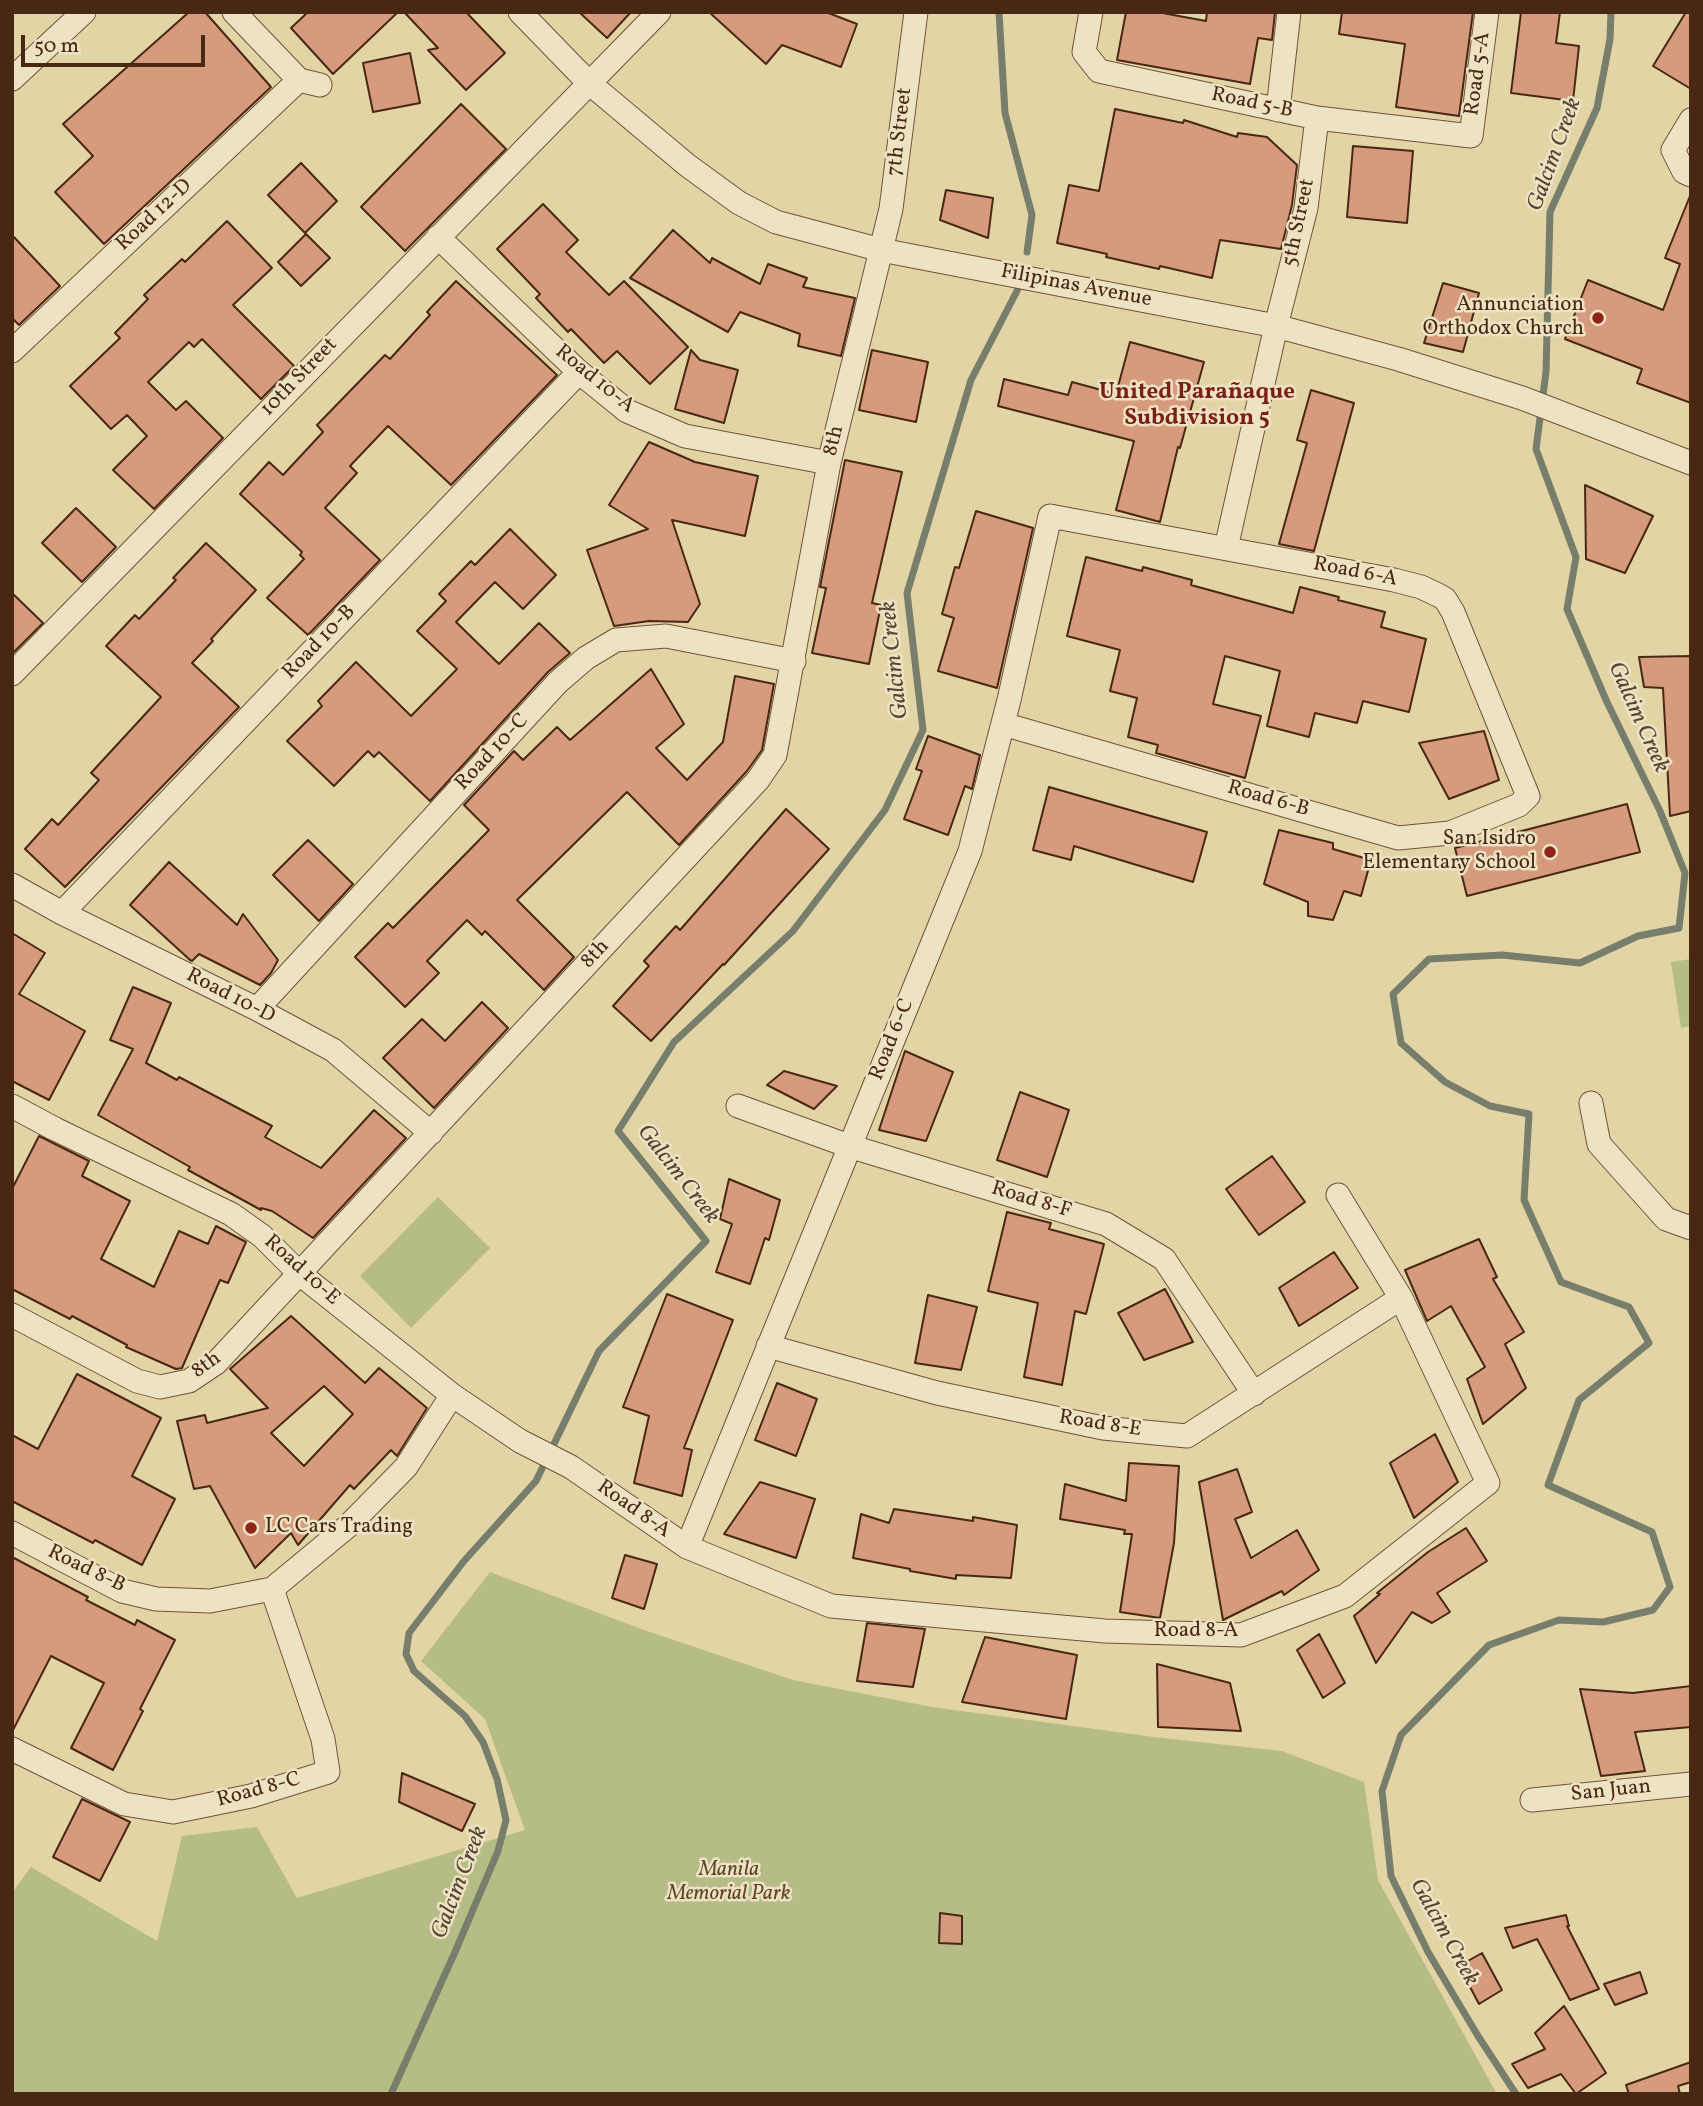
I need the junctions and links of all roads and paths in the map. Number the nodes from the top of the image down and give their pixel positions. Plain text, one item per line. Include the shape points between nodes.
1 (84, 12) edge
2 (234, 12) edge
3 (520, 12) edge
4 (659, 12) edge
5 (916, 12) edge
6 (1091, 12) edge
7 (1289, 12) edge
8 (1487, 12) edge
9 (12, 79) edge
10 (588, 82) junction
11 (1278, 110) junction
12 (1317, 118) junction
13 (1691, 120) edge
14 (1471, 136) joint
15 (1691, 175) edge
16 (438, 237) junction
17 (881, 250) junction
18 (1276, 326) junction
19 (12, 351) edge
20 (579, 372) junction
21 (829, 463) junction
22 (1691, 463) edge
23 (1050, 516) joint
24 (1226, 548) junction
25 (794, 661) junction
26 (12, 674) edge
27 (1003, 724) junction
28 (1528, 796) joint
29 (12, 885) edge
30 (62, 913) junction
31 (257, 1009) junction
32 (1591, 1102) dead end
33 (12, 1106) edge
34 (738, 1106) dead end
35 (431, 1133) junction
36 (849, 1146) junction
37 (1338, 1195) dead end
38 (1691, 1228) edge
39 (300, 1274) junction
40 (1401, 1298) junction
41 (12, 1315) edge
42 (768, 1346) junction
43 (1254, 1394) junction
44 (452, 1395) junction
45 (571, 1467) joint
46 (12, 1533) edge
47 (687, 1548) junction
48 (272, 1589) junction
49 (12, 1749) edge
50 (1691, 1784) edge
51 (1532, 1800) dead end

1 - 9 street
2 - 19 street, Road 12-D via 309,83
3 - 10 street, Filipinas Avenue
4 - 10 street
5 - 17 street, 7th Street via 891,209
6 - 11 street, Road 5-B via 1084,52 1099,71
7 - 11 street
8 - 14 street, Road 5-A
10 - 16 street, 10th Street
10 - 17 street, Filipinas Avenue via 739,203 776,222
11 - 12 street, Road 5-B
12 - 14 street, Road 5-B
12 - 18 street, 5th Street via 1306,208
13 - 15 street via 1673,150 1684,172
16 - 20 street, Road 10-A
16 - 26 street, 10th Street
17 - 18 street, Filipinas Avenue
17 - 21 street, 8th
18 - 22 street, Filipinas Avenue via 1522,398
18 - 24 street, 5th Street
20 - 21 street, Road 10-A via 627,411 685,436
20 - 30 street, Road 10-B
21 - 25 street, 8th
23 - 24 street, Road 6-A
23 - 27 street, Road 6-C
24 - 28 street, Road 6-A via 1394,579 1446,599
25 - 31 street, Road 10-C via 666,636 616,640 586,658 558,682
25 - 35 street, 8th via 775,755 758,780
27 - 28 street, Road 6-B via 1398,838 1450,833 1519,805
27 - 36 street, Road 6-C via 970,851
29 - 30 street, Road 10-D
30 - 31 street, Road 10-D
31 - 35 street, Road 10-D via 333,1050
32 - 38 street via 1599,1144 1667,1219
33 - 39 street, Road 10-E via 231,1214 262,1236
34 - 36 street, Road 8-F
35 - 39 street, 8th
36 - 42 street, Road 6-C
36 - 43 street, Road 8-F via 1106,1224 1164,1259
37 - 40 street, Road 8-A
39 - 41 street, 8th via 216,1363 188,1381 160,1387 136,1381
39 - 44 street, Road 10-E
40 - 43 street, Road 8-E
40 - 47 street, Road 8-A via 1488,1483 1345,1596 1241,1635 1105,1631 831,1605
42 - 43 street, Road 8-E via 937,1392 1103,1428 1186,1436
42 - 47 street, Road 6-C
44 - 45 street, Road 10-E via 520,1441
44 - 48 street, Road 8-B via 406,1467 348,1526
45 - 47 street, Road 8-A
46 - 48 street, Road 8-B via 122,1591 156,1599 210,1601
48 - 49 street, Road 8-C via 323,1739 328,1772 251,1796 173,1812 124,1804
50 - 51 street, San Juan

